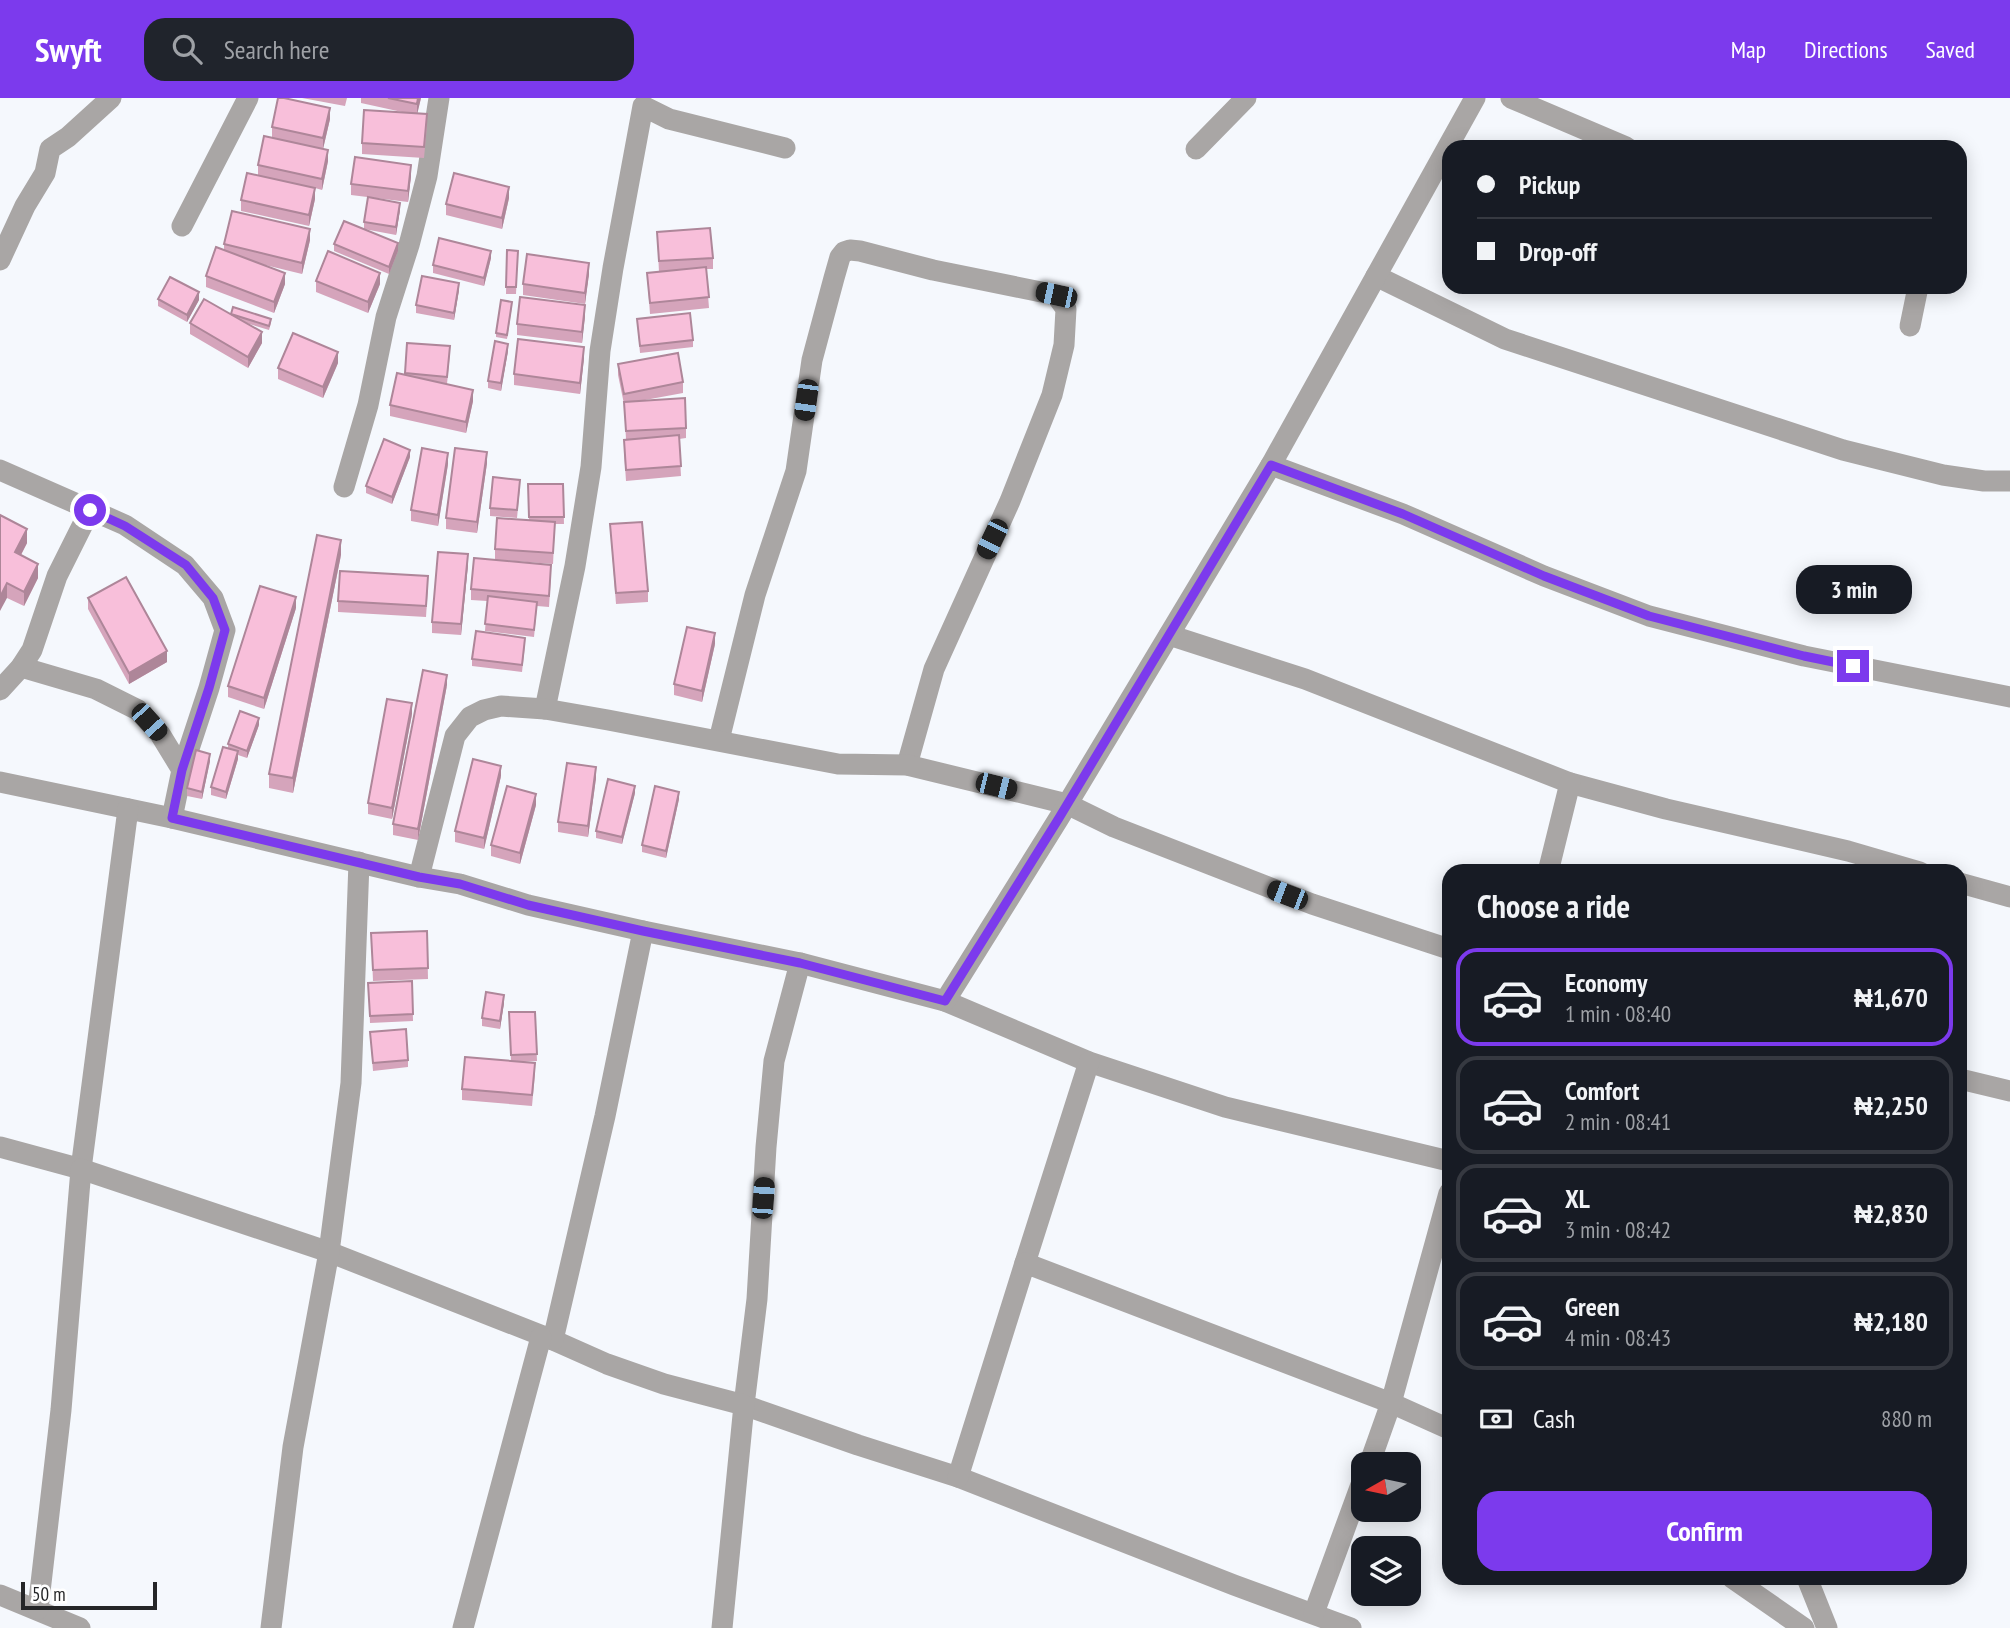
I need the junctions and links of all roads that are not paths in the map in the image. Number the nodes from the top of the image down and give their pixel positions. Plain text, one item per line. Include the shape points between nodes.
1 (111, 98) edge
2 (248, 98) edge
3 (439, 98) edge
4 (1246, 98) edge
5 (1475, 98) edge
6 (1511, 98) edge
7 (640, 102) edge
8 (1452, 140) edge
9 (1610, 140) edge
10 (785, 148) dead end
11 (1196, 149) dead end
12 (1442, 157) edge
13 (182, 226) dead end
14 (0, 260) edge
15 (1376, 276) junction
16 (1917, 294) edge
17 (1910, 326) dead end
18 (1271, 465) junction
19 (0, 470) edge
20 (2010, 481) edge
21 (344, 487) dead end
22 (90, 510) junction
23 (1169, 635) junction
24 (21, 667) junction
25 (0, 690) edge
26 (2010, 697) edge
27 (545, 709) junction
28 (719, 740) junction
29 (907, 765) junction
30 (182, 770) junction
31 (0, 782) edge
32 (1570, 783) junction
33 (1067, 804) junction
34 (128, 808) junction
35 (172, 818) junction
36 (359, 863) junction
37 (1550, 864) edge
38 (1893, 864) edge
39 (419, 877) junction
40 (1967, 885) edge
41 (2010, 897) edge
42 (643, 931) junction
43 (1442, 947) edge
44 (800, 963) junction
45 (945, 1001) junction
46 (1089, 1062) junction
47 (1967, 1081) edge
48 (2010, 1091) edge
49 (0, 1147) edge
50 (1442, 1159) edge
51 (81, 1168) junction
52 (1442, 1218) edge
53 (329, 1252) junction
54 (1025, 1263) junction
55 (547, 1339) junction
56 (1391, 1404) junction
57 (744, 1405) junction
58 (1442, 1426) edge
59 (1373, 1452) edge
60 (958, 1477) junction
61 (1351, 1512) edge
62 (1742, 1585) edge
63 (1810, 1585) edge
64 (0, 1595) edge
65 (38, 1609) junction
66 (1314, 1613) junction
67 (80, 1628) edge
68 (271, 1628) edge
69 (463, 1628) edge
70 (722, 1628) edge
71 (1351, 1628) edge
72 (1804, 1628) edge
73 (1827, 1628) edge

1 - 14 street via 50,149 45,173
2 - 13 street
3 - 21 street via 427,177
4 - 11 street
5 - 8 street
6 - 9 street
7 - 10 street via 669,119
7 - 27 street via 600,351 591,467
12 - 15 street
15 - 18 street
15 - 20 street via 1506,339 1830,446 1943,475
16 - 17 street
18 - 23 street
18 - 26 street via 1649,616 1804,656
19 - 22 street
22 - 24 street via 57,576 32,650
22 - 30 street via 125,526 186,565 213,598 225,630
23 - 32 street via 1305,679
23 - 33 street
24 - 25 street
24 - 30 street via 96,689 138,710 160,734
27 - 28 street
27 - 39 street via 501,706 484,710 470,717 455,736
28 - 29 street via 838,764
28 - 29 street via 755,595 796,471 812,360 840,257 850,250 860,251 1056,295 1066,309 1064,345 1052,395 934,669
29 - 33 street
30 - 35 street
31 - 34 street
32 - 37 street
32 - 38 street
33 - 43 street via 1114,827 1312,904
33 - 45 street
34 - 35 street
34 - 51 street
35 - 36 street
36 - 39 street
36 - 53 street via 351,1083
39 - 42 street
40 - 41 street
42 - 44 street
42 - 55 street via 605,1116
44 - 45 street
44 - 57 street via 774,1061 757,1299
45 - 46 street
46 - 50 street via 1225,1107
46 - 54 street
47 - 48 street
49 - 51 street
51 - 53 street
51 - 65 street via 61,1410
52 - 56 street
53 - 55 street
53 - 68 street via 293,1447
54 - 56 street
54 - 60 street
55 - 57 street via 664,1384
55 - 69 street
56 - 58 street
56 - 59 street
57 - 60 street
57 - 70 street
60 - 66 street
61 - 66 street
62 - 72 street
63 - 73 street
64 - 65 street
65 - 67 street
66 - 71 street

